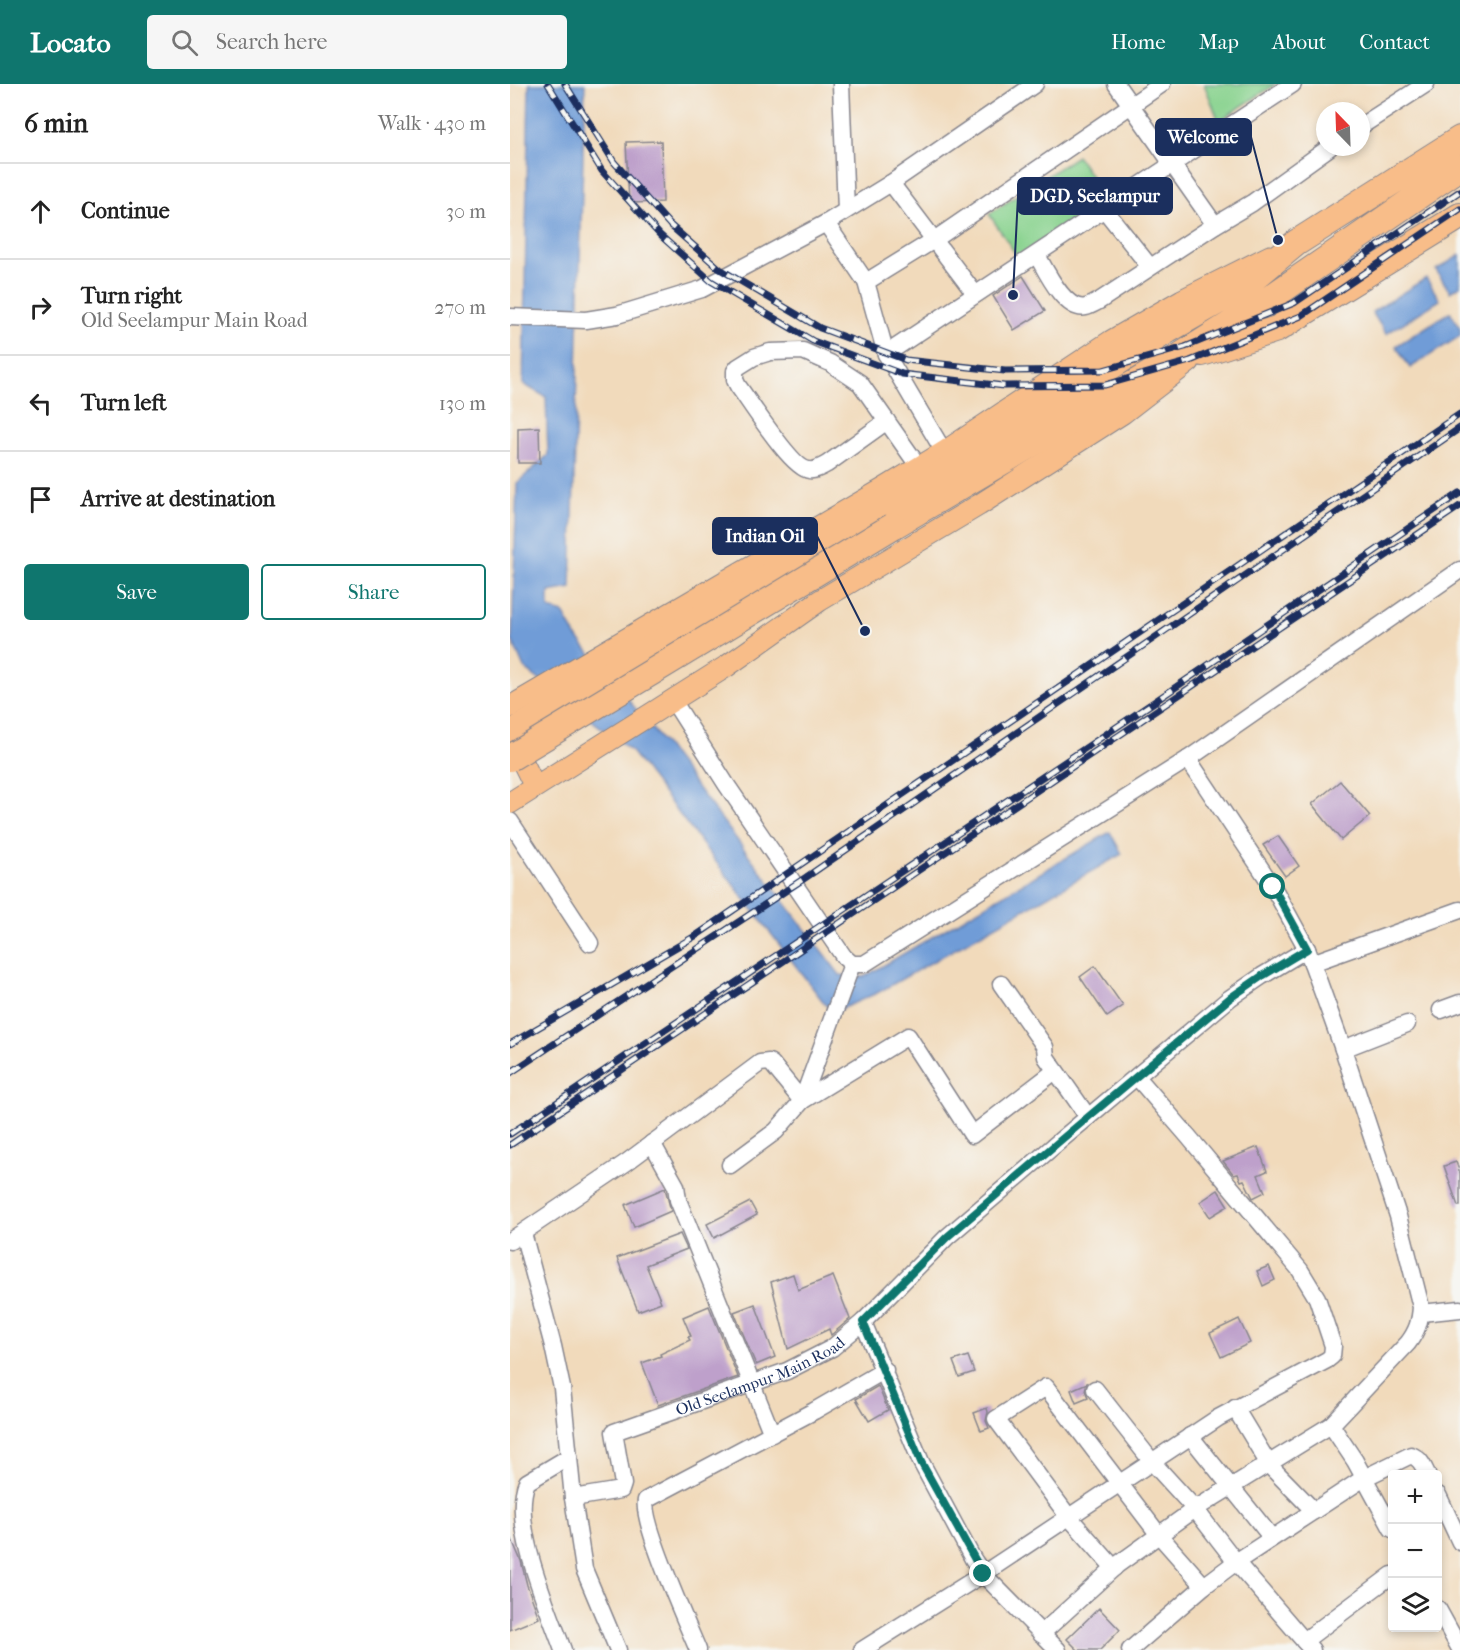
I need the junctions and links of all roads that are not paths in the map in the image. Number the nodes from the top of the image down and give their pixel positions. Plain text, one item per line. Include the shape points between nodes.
1 (841, 84) edge
2 (1035, 84) edge
3 (1116, 84) edge
4 (1162, 84) edge
5 (1293, 84) edge
6 (1425, 84) edge
7 (1271, 90) edge
8 (1131, 104) junction
9 (1370, 120) edge
10 (1460, 139) edge
11 (1318, 156) edge
12 (1173, 163) junction
13 (1460, 167) edge
14 (891, 183) junction
15 (1104, 209) junction
16 (846, 210) junction
17 (1460, 216) edge
18 (826, 223) junction
19 (1215, 225) junction
20 (934, 240) junction
21 (1296, 243) junction
22 (1036, 255) junction
23 (1150, 267) junction
24 (866, 282) junction
25 (975, 294) junction
26 (1253, 310) junction
27 (513, 318) edge
28 (1200, 353) junction
29 (886, 354) junction
30 (1169, 363) junction
31 (1136, 393) junction
32 (887, 421) junction
33 (944, 452) junction
34 (920, 467) junction
35 (1460, 570) edge
36 (672, 699) junction
37 (510, 707) edge
38 (510, 735) edge
39 (510, 758) edge
40 (1188, 759) junction
41 (536, 787) junction
42 (510, 802) edge
43 (510, 821) edge
44 (516, 843) edge
45 (1460, 910) edge
46 (590, 943) dead end
47 (1311, 960) junction
48 (850, 969) junction
49 (1000, 984) dead end
50 (1460, 1002) edge
51 (1442, 1010) dead end
52 (1407, 1024) dead end
53 (1344, 1049) junction
54 (1055, 1071) junction
55 (1137, 1077) junction
56 (802, 1101) junction
57 (1088, 1118) junction
58 (652, 1143) junction
59 (730, 1165) dead end
60 (516, 1237) edge
61 (1460, 1309) edge
62 (1420, 1313) junction
63 (863, 1322) junction
64 (885, 1370) junction
65 (751, 1384) junction
66 (1095, 1389) dead end
67 (1235, 1408) junction
68 (1331, 1425) junction
69 (772, 1434) junction
70 (1190, 1436) junction
71 (569, 1457) junction
72 (1153, 1463) junction
73 (1269, 1464) junction
74 (1425, 1470) edge
75 (1364, 1478) junction
76 (1119, 1484) junction
77 (1230, 1487) junction
78 (573, 1498) junction
79 (1442, 1505) edge
80 (1195, 1509) junction
81 (1314, 1511) junction
82 (1068, 1516) junction
83 (1389, 1524) edge
84 (1159, 1535) junction
85 (1272, 1538) junction
86 (1460, 1542) edge
87 (1236, 1562) junction
88 (1113, 1568) junction
89 (983, 1574) junction
90 (1388, 1578) edge
91 (1204, 1586) junction
92 (1442, 1618) edge
93 (1041, 1634) junction
94 (1308, 1645) edge
95 (1460, 1649) edge
96 (563, 1650) edge
97 (618, 1650) edge
98 (698, 1650) edge
99 (862, 1650) edge
100 (1058, 1650) edge
101 (1130, 1650) edge

1 - 16 street
2 - 14 street
3 - 8 street
4 - 8 street
5 - 7 street
6 - 9 street
7 - 12 street
8 - 12 street
8 - 20 street
10 - 21 highway
11 - 19 street
12 - 15 street
12 - 19 street
13 - 26 highway
14 - 16 street
14 - 20 street
15 - 22 street
15 - 23 street
16 - 18 street
17 - 28 highway via 1277,329
18 - 24 street
18 - 27 street via 702,289 617,315 586,320
19 - 23 street
20 - 24 street
20 - 25 street
21 - 33 main road via 1111,341
21 - 38 highway via 1243,287 1168,330 907,496
22 - 23 street via 1064,299 1085,308
22 - 25 street
24 - 29 street
25 - 29 street
26 - 28 main road
26 - 30 highway
28 - 30 highway
28 - 31 main road
29 - 33 street
30 - 31 highway
31 - 36 main road via 1123,413 819,601 752,650
31 - 39 highway, bridge via 1097,407 920,509
32 - 32 street via 860,383 803,351 770,352 754,357 735,371 738,386 792,460 805,470 827,464
32 - 34 street
33 - 34 main road
34 - 37 main road
35 - 40 street
36 - 41 main road
36 - 48 street
38 - 41 main road
40 - 47 street via 1273,887
40 - 48 street via 872,960
41 - 42 main road
43 - 44 street
44 - 46 street
45 - 47 street, Old Seelampur Main Road
47 - 53 street
47 - 55 street, Old Seelampur Main Road via 1262,976
48 - 56 street
49 - 54 street via 1045,1047 1046,1058
50 - 51 street
52 - 53 street
53 - 62 street via 1398,1216
54 - 56 street via 972,1135 908,1036
54 - 57 street
55 - 57 street, Old Seelampur Main Road
55 - 67 street via 1300,1270 1317,1298 1333,1346 1332,1356 1327,1360
56 - 58 street via 772,1064 765,1061
56 - 59 street via 776,1131
57 - 63 street, Old Seelampur Main Road via 947,1237
58 - 60 street
58 - 65 street via 676,1186 678,1200
60 - 71 street via 553,1346
61 - 62 street
62 - 68 street via 1414,1334
63 - 64 street
63 - 65 street, Old Seelampur Main Road via 832,1348
64 - 69 street
64 - 89 street via 921,1462
65 - 69 street
65 - 78 street, Old Seelampur Main Road via 615,1432 621,1490
66 - 72 street
67 - 70 street
67 - 73 street
68 - 73 street
68 - 75 street
69 - 98 street via 646,1500 657,1547
70 - 72 street
70 - 77 street
71 - 78 street
71 - 96 street via 527,1482 522,1504 525,1535
72 - 76 street
72 - 80 street
73 - 77 street
73 - 81 street
74 - 75 street via 1411,1455
75 - 81 street
75 - 83 street
76 - 82 street
76 - 82 street via 1046,1387 996,1419
76 - 84 street
77 - 80 street
77 - 85 street
78 - 97 street via 584,1569
79 - 86 street
80 - 84 street
80 - 87 street
81 - 85 street
82 - 88 street
82 - 89 street
84 - 88 street
84 - 91 street
85 - 87 street
87 - 91 street
87 - 94 street
88 - 93 street
89 - 93 street
89 - 99 street
90 - 94 street
91 - 101 street
92 - 95 street
93 - 100 street

